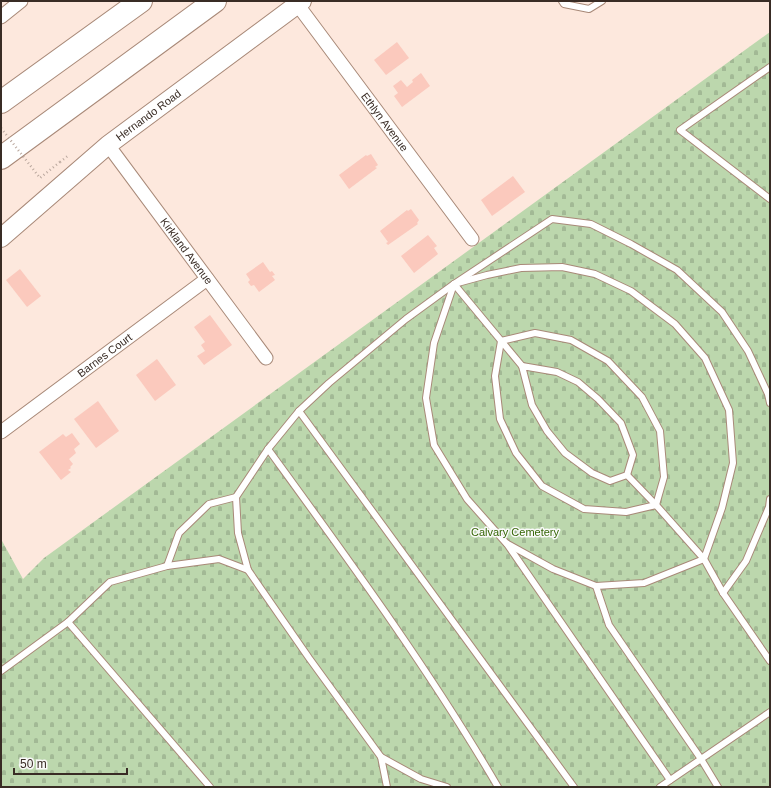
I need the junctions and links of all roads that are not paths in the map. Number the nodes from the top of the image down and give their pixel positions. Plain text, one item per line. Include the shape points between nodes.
1 (21, 1) edge
2 (141, 1) edge
3 (215, 1) edge
4 (562, 1) edge
5 (602, 1) edge
6 (299, 3) edge
7 (1, 17) edge
8 (770, 67) edge
9 (1, 102) edge
10 (108, 145) junction
11 (1, 158) edge
12 (770, 199) edge
13 (1, 238) edge
14 (472, 239) dead end
15 (207, 279) junction
16 (454, 284) junction
17 (501, 341) junction
18 (266, 358) dead end
19 (522, 366) junction
20 (770, 403) edge
21 (299, 411) junction
22 (1, 432) edge
23 (268, 449) junction
24 (627, 475) junction
25 (236, 497) junction
26 (770, 499) edge
27 (656, 505) junction
28 (506, 543) junction
29 (704, 559) junction
30 (167, 566) junction
31 (248, 570) junction
32 (596, 586) junction
33 (723, 593) junction
34 (68, 622) junction
35 (770, 661) edge
36 (1, 671) edge
37 (770, 712) edge
38 (380, 757) junction
39 (701, 759) junction
40 (670, 780) junction
41 (210, 787) edge
42 (387, 787) edge
43 (447, 787) edge
44 (498, 787) edge
45 (574, 787) edge
46 (660, 787) edge
47 (718, 787) edge

1 - 7 street
2 - 9 highway
3 - 11 highway
4 - 5 lane via 564,4 589,9
6 - 10 street, Hernando Road
6 - 14 street, Ethlyn Avenue
8 - 12 lane via 680,130
10 - 13 street, Hernando Road
10 - 15 street, Kirkland Avenue
15 - 18 street, Kirkland Avenue
15 - 22 street, Barnes Court
16 - 17 lane
16 - 20 lane via 552,219 591,224 677,270 722,312 748,351
16 - 21 lane via 406,319
16 - 28 lane via 434,343 426,398 434,446 467,499
16 - 29 lane via 521,268 562,267 595,274 631,292 675,324 705,358 730,410 733,463 722,508
17 - 19 lane
17 - 27 lane via 535,333 542,334 571,340 608,361 642,397 660,431 664,477
17 - 27 lane via 495,376 500,419 516,453 542,486 584,509 626,512
19 - 24 lane via 532,405 547,431 565,453 592,473 610,481
19 - 24 lane via 557,372 578,382 598,398 621,423 633,455
21 - 23 lane
21 - 45 lane
23 - 25 lane
23 - 44 lane via 408,644
24 - 27 lane
25 - 30 lane via 209,504 179,533
25 - 31 lane via 238,533
26 - 33 lane via 746,561
27 - 29 lane
28 - 32 lane via 553,569
28 - 40 lane
29 - 32 lane via 644,583
29 - 33 lane
30 - 31 lane via 219,559
30 - 34 lane via 110,582
31 - 38 lane
32 - 39 lane via 609,625
33 - 35 lane
34 - 36 lane
34 - 41 lane
37 - 39 lane
38 - 42 lane
38 - 43 lane via 421,779
39 - 40 lane
39 - 47 lane
40 - 46 lane

